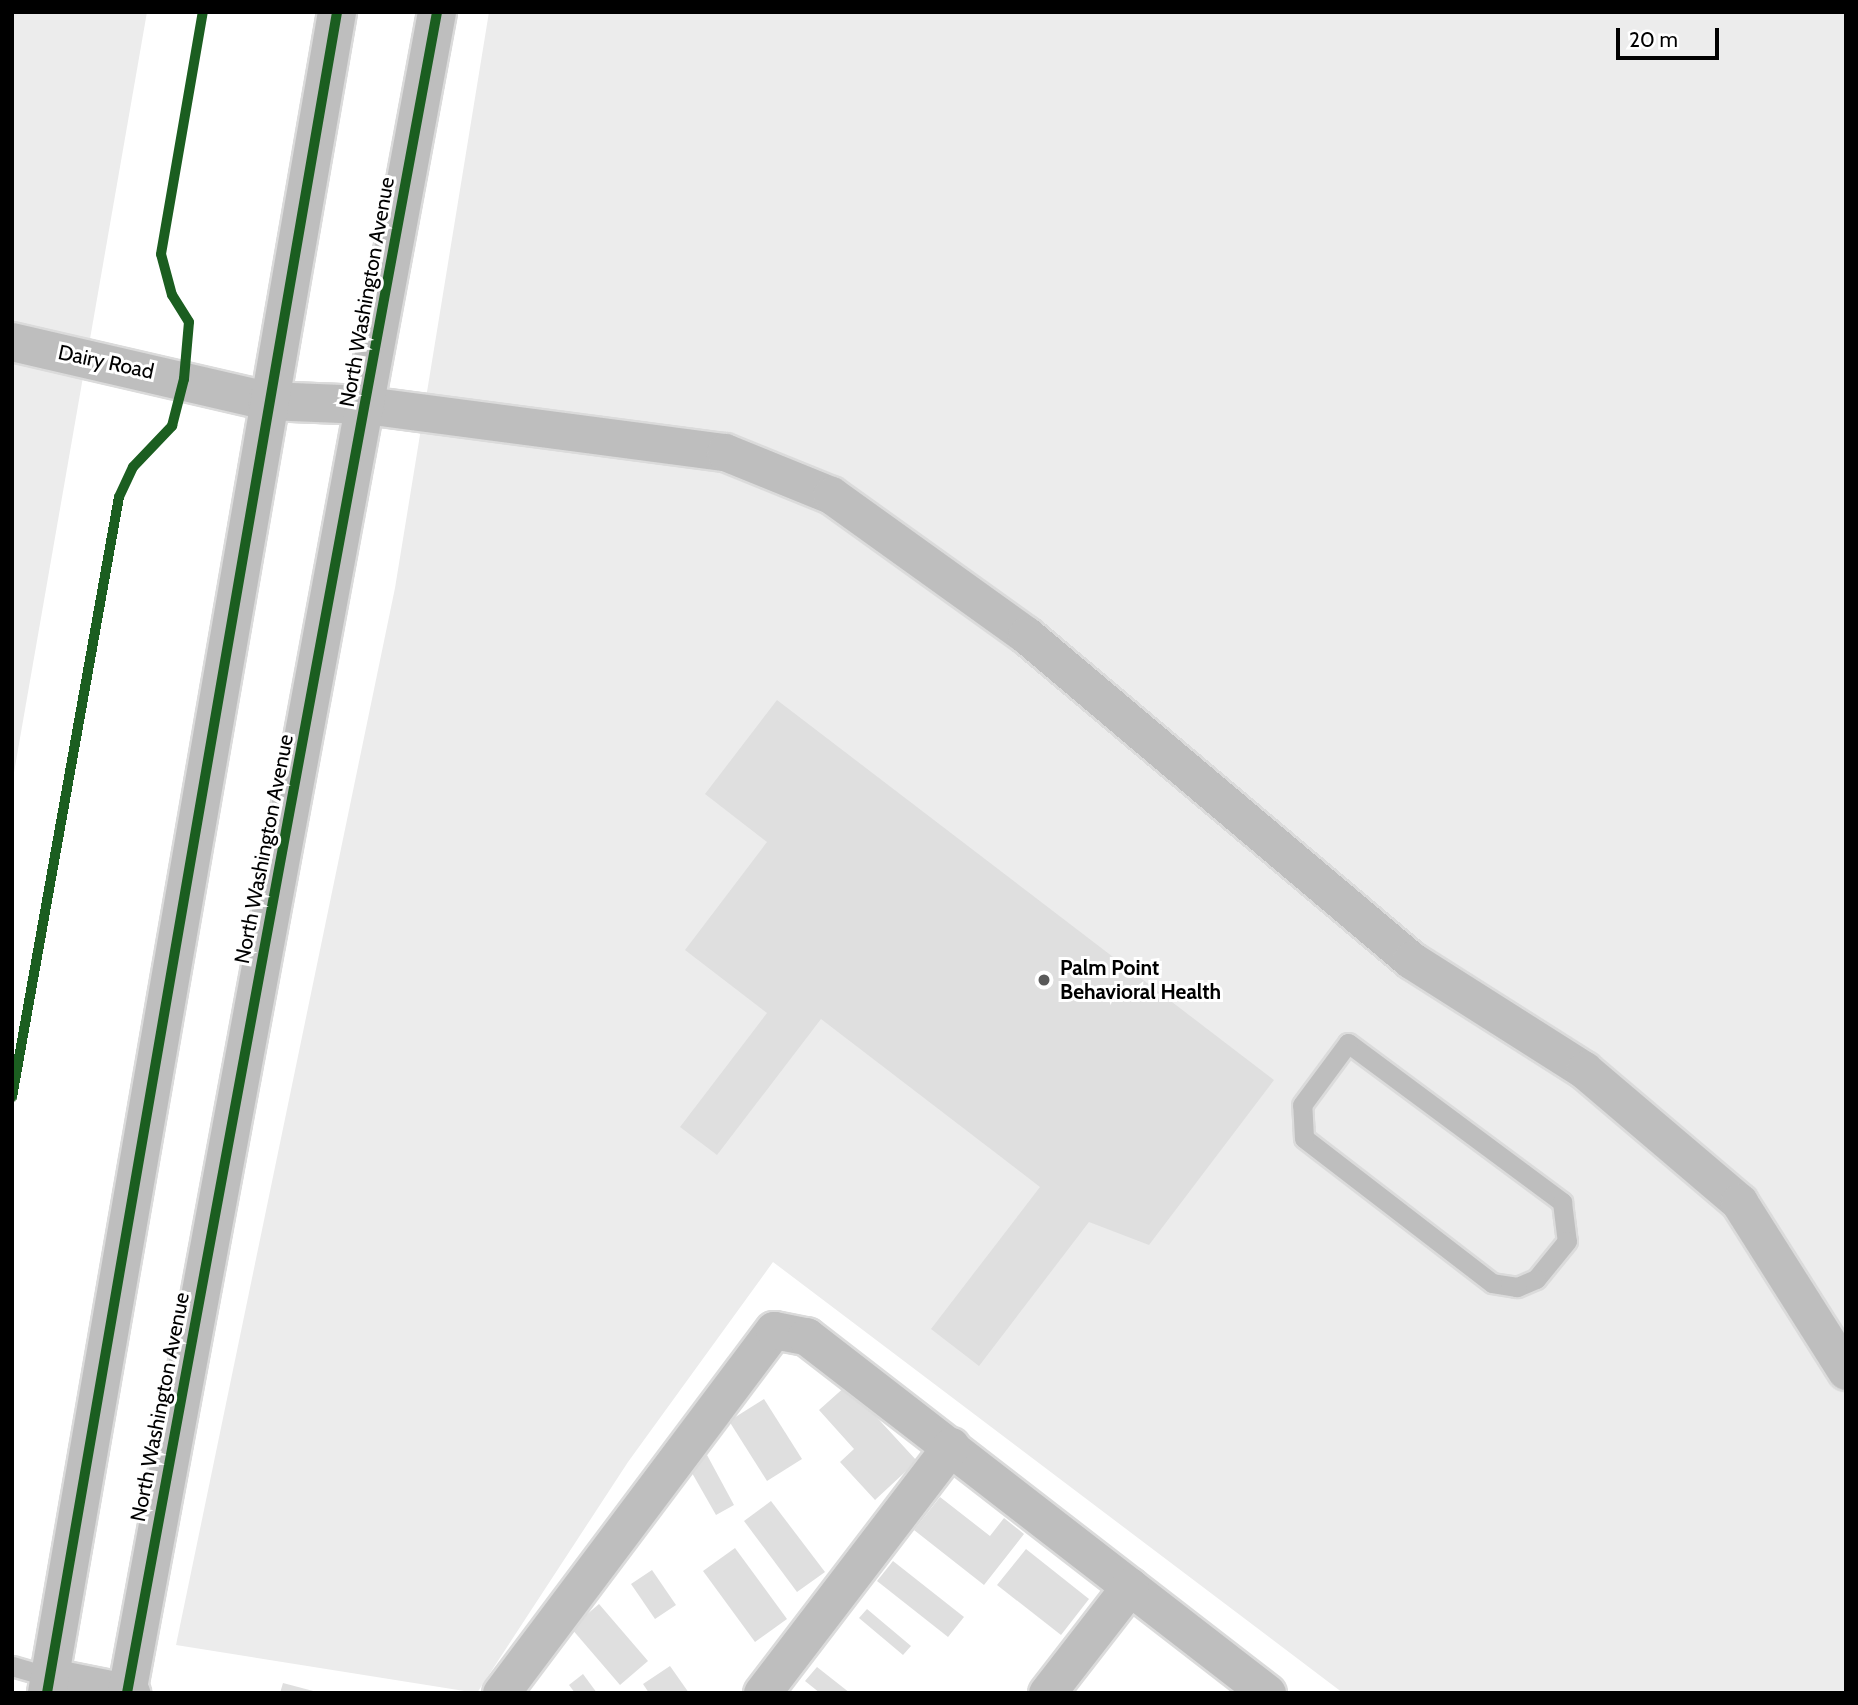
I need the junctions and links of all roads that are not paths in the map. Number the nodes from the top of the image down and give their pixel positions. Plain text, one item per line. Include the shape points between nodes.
1 (337, 12) edge
2 (437, 12) edge
3 (12, 342) edge
4 (267, 401) junction
5 (366, 405) junction
6 (1348, 1043) joint
7 (1846, 1371) edge
8 (951, 1446) junction
9 (1130, 1586) junction
10 (12, 1666) edge
11 (48, 1685) edge
12 (129, 1692) edge
13 (501, 1693) edge
14 (762, 1693) edge
15 (1047, 1693) edge
16 (1267, 1693) edge

1 - 4 main road
2 - 5 main road, North Washington Avenue
3 - 4 main road, Dairy Road
4 - 5 main road, Dairy Road
4 - 11 main road
5 - 7 street via 725,452 831,495 1026,635 1411,960 1584,1070 1739,1202
5 - 12 main road, North Washington Avenue
6 - 6 lane via 1303,1105 1304,1138 1492,1283 1517,1287 1536,1279 1567,1241 1562,1202
8 - 9 street
8 - 13 street via 806,1336 774,1330
8 - 14 street
9 - 15 street
9 - 16 street
10 - 11 lane
11 - 12 street

